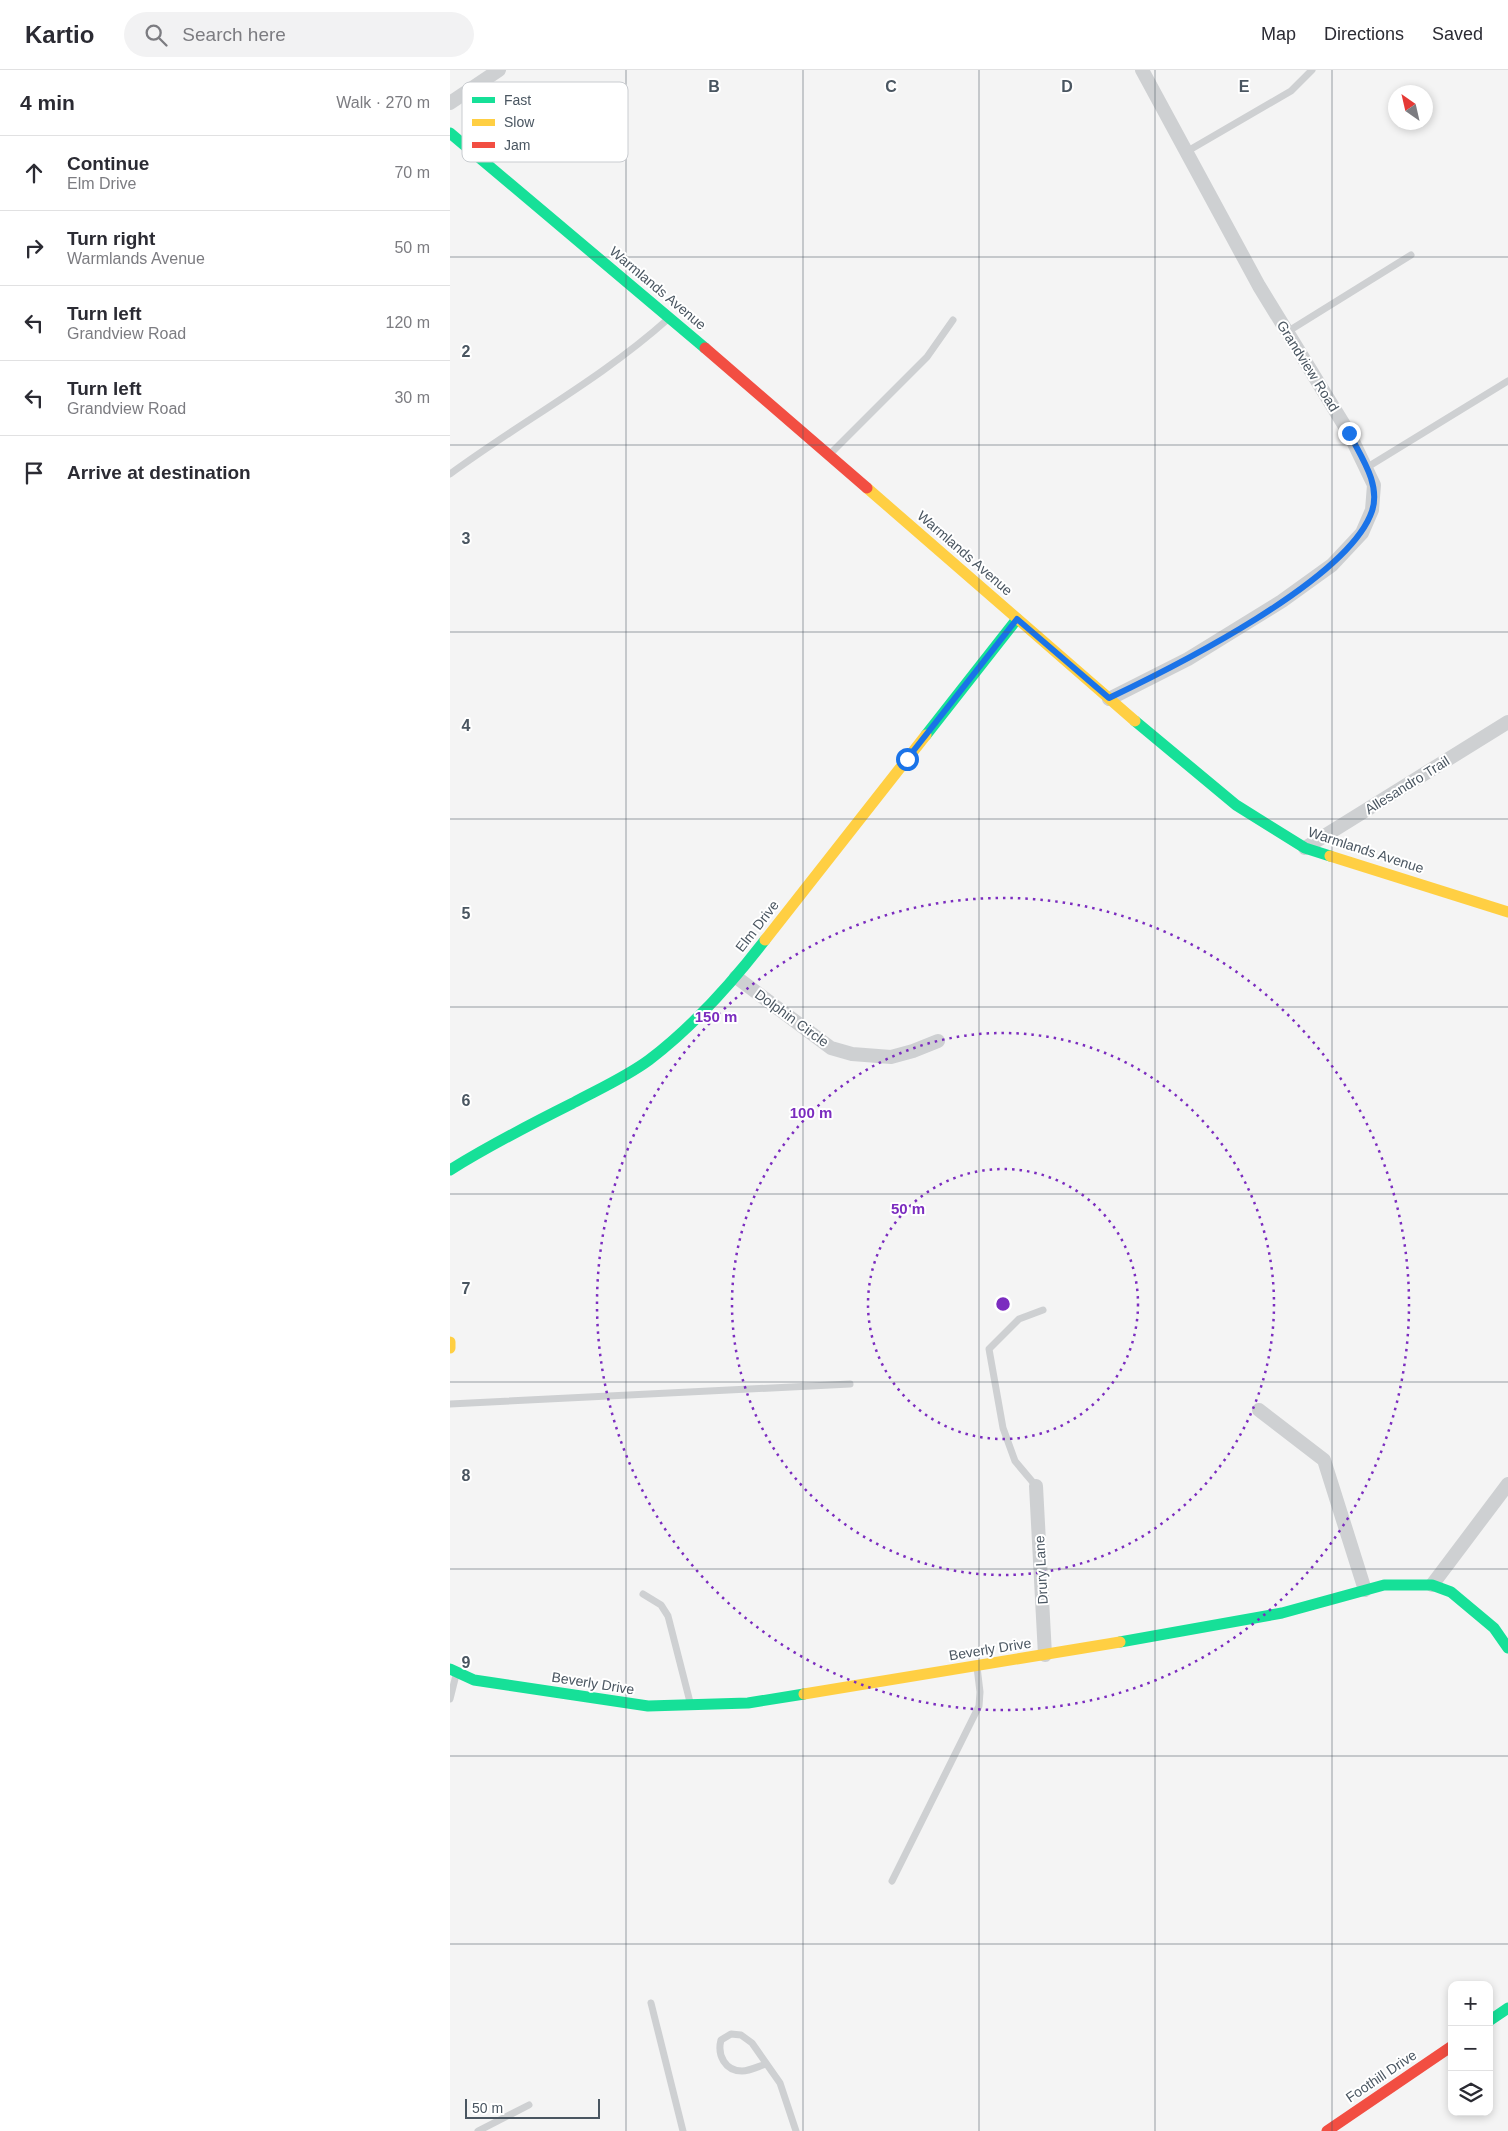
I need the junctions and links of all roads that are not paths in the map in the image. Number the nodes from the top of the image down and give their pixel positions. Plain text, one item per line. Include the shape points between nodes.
1 (499, 70) edge
2 (1142, 70) edge
3 (1312, 70) edge
4 (481, 82) edge
5 (462, 95) edge
6 (450, 103) edge
7 (450, 133) edge
8 (462, 143) edge
9 (1186, 152) junction
10 (485, 162) edge
11 (1411, 255) dead end
12 (670, 317) junction
13 (953, 320) dead end
14 (1287, 332) junction
15 (1508, 381) edge
16 (829, 455) junction
17 (1366, 468) junction
18 (450, 474) edge
19 (1017, 619) junction
20 (1109, 698) junction
21 (1508, 722) edge
22 (1305, 848) junction
23 (1508, 912) edge
24 (736, 977) junction
25 (938, 1041) dead end
26 (450, 1170) edge
27 (1043, 1310) dead end
28 (450, 1342) edge
29 (450, 1348) edge
30 (850, 1384) dead end
31 (450, 1404) edge
32 (1259, 1410) dead end
33 (1508, 1484) edge
34 (1036, 1486) joint
35 (1432, 1585) junction
36 (1365, 1590) junction
37 (643, 1594) dead end
38 (1508, 1648) edge
39 (1045, 1655) junction
40 (977, 1666) junction
41 (453, 1670) edge
42 (450, 1699) edge
43 (690, 1705) junction
44 (892, 1881) dead end
45 (651, 2003) dead end
46 (1508, 2008) edge
47 (1493, 2018) edge
48 (1448, 2049) edge
49 (766, 2064) junction
50 (529, 2105) dead end
51 (478, 2131) edge
52 (683, 2131) edge
53 (796, 2131) edge
54 (1326, 2131) edge

1 - 4 street
2 - 9 street, Grandview Road
3 - 9 lane via 1291,91
5 - 6 street
7 - 8 street, Warmlands Avenue
9 - 14 street, Grandview Road
10 - 12 street, Warmlands Avenue
11 - 14 lane
12 - 16 street, Warmlands Avenue
12 - 18 lane via 611,366
13 - 16 lane via 927,357
14 - 17 street, Grandview Road via 1349,433
15 - 17 lane
16 - 19 street, Warmlands Avenue
17 - 20 street, Grandview Road via 1374,485 1372,510 1362,533 1332,565 1282,601 1188,659
19 - 20 street, Warmlands Avenue
19 - 24 street, Elm Drive
20 - 22 street, Warmlands Avenue via 1236,804
21 - 22 street, Allesandro Trail
22 - 23 street, Warmlands Avenue
24 - 25 street, Dolphin Circle via 831,1048 852,1054 891,1057
24 - 26 street, Elm Drive via 698,1019 649,1060 622,1078 488,1146
27 - 34 lane via 1019,1319 989,1349 1003,1428 1015,1461
28 - 29 street
30 - 31 lane
32 - 36 street via 1324,1460
33 - 35 street
34 - 39 street, Drury Lane
35 - 36 street, Beverly Drive via 1384,1584
35 - 38 street, Beverly Drive via 1451,1592 1494,1628
36 - 39 street, Beverly Drive via 1282,1613
37 - 43 lane via 661,1605 668,1616
39 - 40 street, Beverly Drive
40 - 43 street, Beverly Drive via 748,1703
40 - 44 lane via 979,1706
41 - 42 lane
41 - 43 street, Beverly Drive via 474,1680 648,1706
45 - 52 lane
46 - 47 street
48 - 54 street, Foothill Drive
49 - 49 lane via 752,2043 741,2035 731,2034 721,2040 718,2049 729,2067 742,2071
49 - 53 lane via 780,2084
50 - 51 lane

